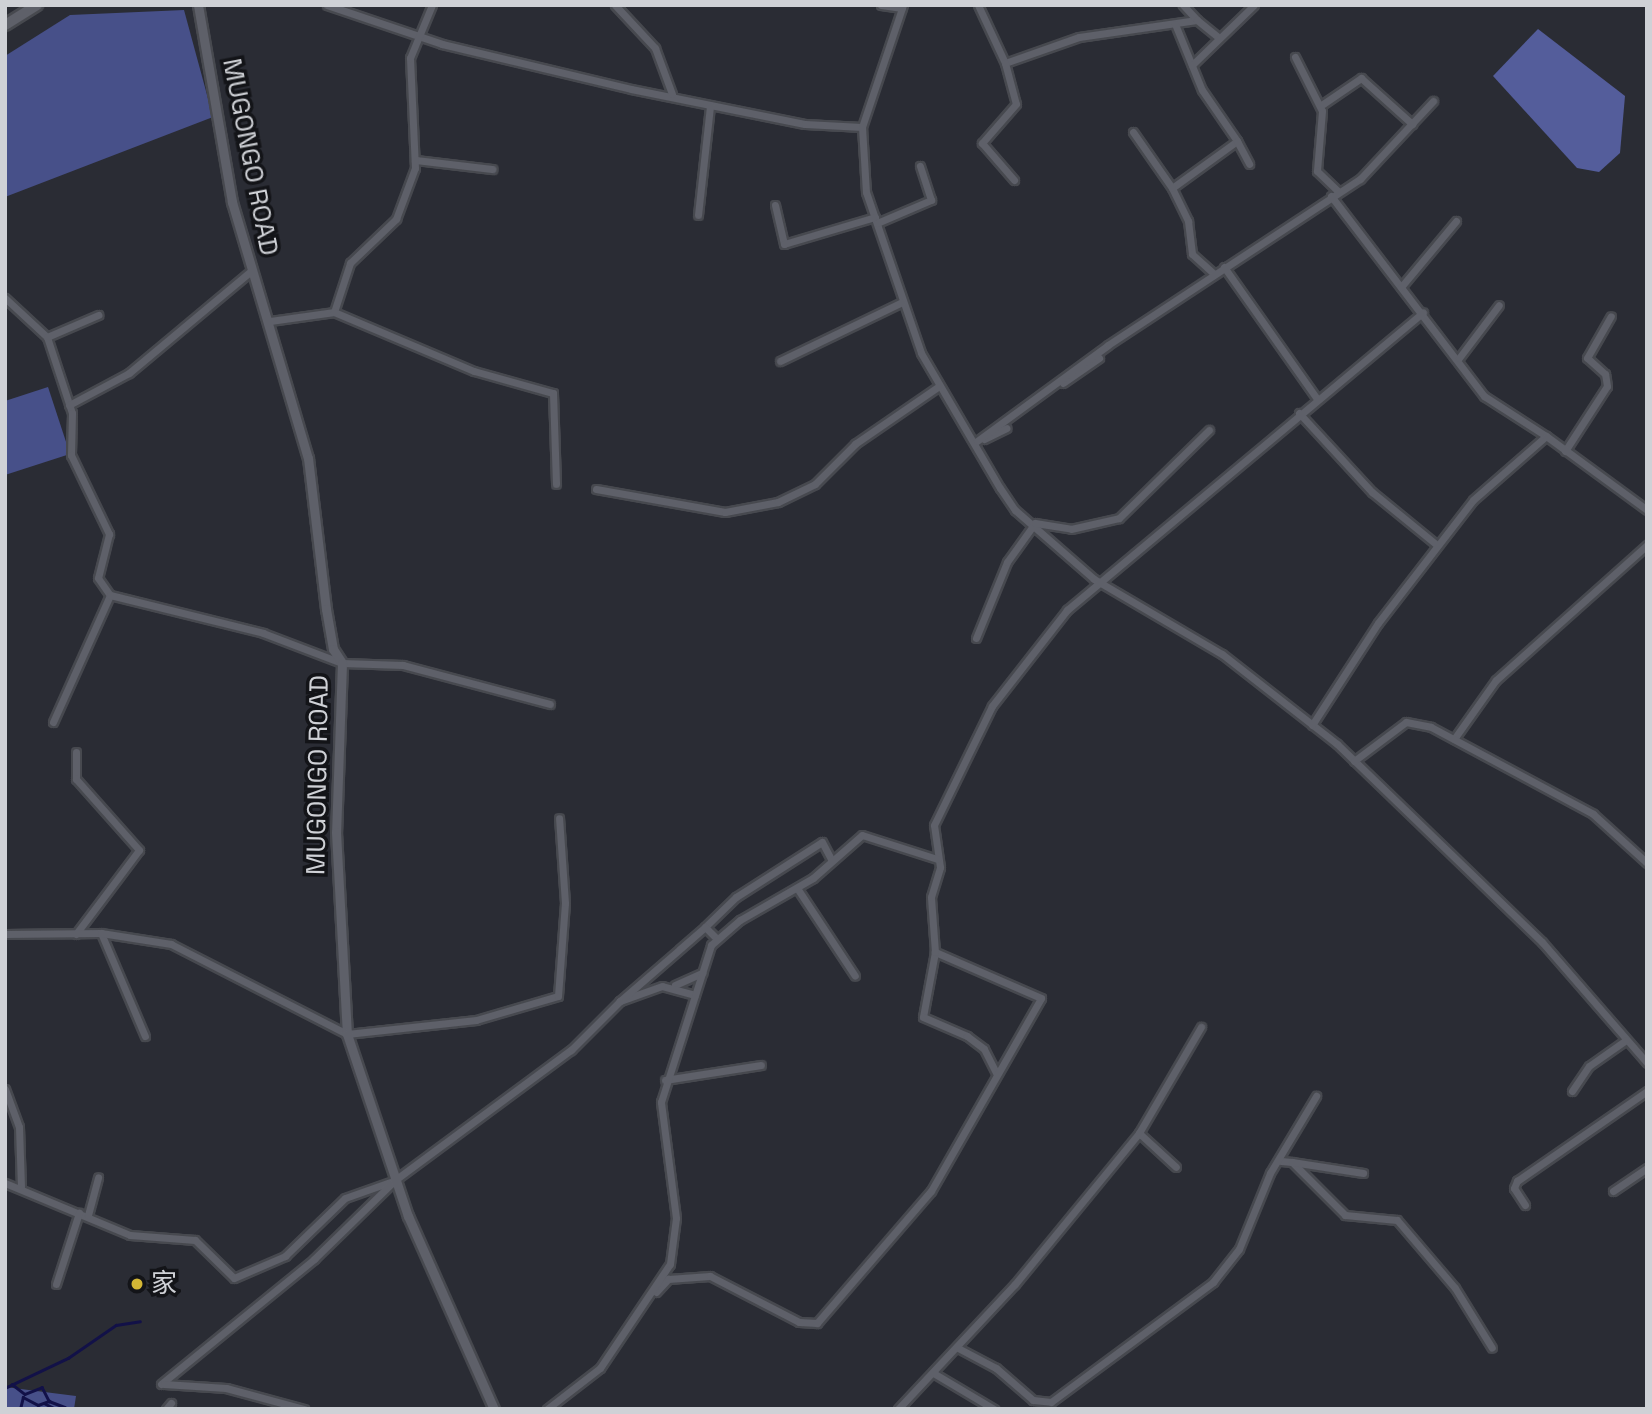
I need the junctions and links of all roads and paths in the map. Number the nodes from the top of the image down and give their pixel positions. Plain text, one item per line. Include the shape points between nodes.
1 (37, 5) edge
2 (198, 5) edge
3 (327, 5) edge
4 (432, 5) edge
5 (615, 5) edge
6 (881, 5) edge
7 (978, 5) edge
8 (1254, 5) edge
9 (1183, 6) edge
10 (903, 7) edge
11 (1197, 20) junction
12 (1175, 24) junction
13 (5, 25) edge
14 (415, 35) junction
15 (1218, 37) junction
16 (1295, 57) dead end
17 (1005, 63) junction
18 (1192, 65) junction
19 (672, 94) junction
20 (1433, 101) dead end
21 (710, 106) junction
22 (1320, 106) junction
23 (1412, 124) junction
24 (862, 127) junction
25 (1133, 131) dead end
26 (1237, 141) junction
27 (415, 160) junction
28 (1249, 164) dead end
29 (920, 166) dead end
30 (492, 169) dead end
31 (1014, 180) dead end
32 (1172, 188) junction
33 (1339, 192) junction
34 (1331, 196) junction
35 (775, 205) dead end
36 (698, 215) dead end
37 (876, 220) junction
38 (1456, 221) dead end
39 (1223, 267) junction
40 (251, 271) junction
41 (1214, 274) junction
42 (1401, 287) junction
43 (5, 298) edge
44 (902, 302) junction
45 (1499, 305) dead end
46 (334, 312) junction
47 (1423, 312) junction
48 (98, 315) dead end
49 (1611, 316) dead end
50 (270, 321) junction
51 (47, 337) junction
52 (1099, 358) dead end
53 (1460, 358) junction
54 (780, 361) dead end
55 (939, 386) junction
56 (1317, 399) junction
57 (69, 405) junction
58 (1299, 413) junction
59 (1209, 430) dead end
60 (1546, 436) junction
61 (976, 441) junction
62 (1564, 451) junction
63 (555, 484) dead end
64 (596, 489) dead end
65 (1647, 510) edge
66 (1035, 523) junction
67 (1071, 529) junction
68 (1437, 545) junction
69 (1647, 545) edge
70 (1063, 546) junction
71 (1101, 584) junction
72 (110, 595) junction
73 (976, 638) dead end
74 (342, 663) junction
75 (550, 704) dead end
76 (53, 722) dead end
77 (1312, 725) junction
78 (1454, 739) junction
79 (76, 752) dead end
80 (1354, 761) junction
81 (559, 818) dead end
82 (831, 859) junction
83 (937, 859) junction
84 (1647, 863) edge
85 (797, 888) junction
86 (705, 928) junction
87 (101, 933) junction
88 (5, 934) edge
89 (76, 934) junction
90 (716, 939) junction
91 (935, 952) junction
92 (654, 969) junction
93 (702, 973) junction
94 (855, 976) dead end
95 (675, 985) junction
96 (662, 986) junction
97 (695, 995) junction
98 (620, 1001) junction
99 (1201, 1027) dead end
100 (347, 1034) junction
101 (145, 1035) dead end
102 (1626, 1040) junction
103 (1647, 1063) edge
104 (761, 1065) dead end
105 (996, 1073) junction
106 (665, 1080) junction
107 (5, 1089) edge
108 (1572, 1091) dead end
109 (1647, 1091) edge
110 (1316, 1096) dead end
111 (1139, 1133) junction
112 (1281, 1161) junction
113 (1292, 1162) junction
114 (1176, 1167) dead end
115 (1647, 1168) edge
116 (1363, 1173) dead end
117 (98, 1177) dead end
118 (395, 1180) junction
119 (5, 1183) edge
120 (21, 1187) junction
121 (1613, 1191) dead end
122 (1525, 1205) dead end
123 (79, 1213) junction
124 (88, 1215) junction
125 (56, 1284) dead end
126 (656, 1292) junction
127 (958, 1348) junction
128 (1492, 1348) dead end
129 (935, 1374) junction
130 (304, 1409) edge
131 (494, 1409) edge
132 (547, 1409) edge
133 (898, 1409) edge
134 (994, 1409) edge

1 - 13 main road
2 - 40 street, MUGONGO ROAD via 233,202
3 - 14 street
4 - 14 street
5 - 19 street via 655,48
6 - 10 street
7 - 17 street
8 - 15 street
9 - 11 street
10 - 24 street
11 - 12 street
11 - 15 street
12 - 17 street via 1079,37
12 - 18 street
14 - 19 street
14 - 27 street via 408,81
15 - 18 street
16 - 22 street
17 - 31 street via 1016,104 982,143
18 - 26 street
19 - 21 street
20 - 23 street
21 - 24 street
21 - 36 street
22 - 23 street via 1362,78
22 - 33 street via 1317,171
23 - 33 street via 1369,172
24 - 37 street via 866,192
25 - 32 street
26 - 28 street
26 - 32 street
27 - 30 street
27 - 46 street via 396,219 349,263
29 - 37 street via 931,200
32 - 41 street via 1188,221 1192,254
33 - 34 street
34 - 39 street
34 - 42 street
35 - 37 street via 784,244
37 - 44 street
38 - 42 street
39 - 41 street
39 - 56 street
40 - 50 street, MUGONGO ROAD
40 - 57 street via 129,373
41 - 61 street
42 - 47 street
43 - 51 street
44 - 54 street
44 - 55 street
45 - 53 street
46 - 50 street
46 - 63 street via 474,371 553,393
47 - 53 street
47 - 56 street
48 - 51 street
49 - 62 street via 1587,358 1605,374 1607,386
50 - 74 street, MUGONGO ROAD via 308,458 326,608 333,649
51 - 57 street
52 - 61 street via 997,436
53 - 60 street via 1490,401
55 - 61 street
55 - 64 street via 855,444 815,484 778,502 733,513
56 - 58 street
57 - 72 street via 71,455 109,534 98,578
58 - 68 street via 1372,492
58 - 71 street
59 - 67 street via 1119,518
60 - 62 street
60 - 68 street via 1473,500
61 - 66 street via 1015,510
62 - 65 street
66 - 67 street
66 - 70 street
66 - 73 street via 1007,562
67 - 70 street
68 - 77 street
69 - 78 street via 1506,671
70 - 71 street
71 - 77 street via 1222,654
71 - 83 street via 1067,610 992,706 934,825
72 - 74 street via 263,633
72 - 76 street
74 - 75 street via 403,665
74 - 100 street, MUGONGO ROAD via 335,832
77 - 80 street
78 - 80 street via 1406,722
78 - 84 street via 1593,814
79 - 89 street via 76,779 139,850
80 - 102 street via 1542,942
81 - 100 street via 565,903 555,1001 476,1020
82 - 83 street via 862,835
82 - 85 street
82 - 86 street via 822,842 736,897
83 - 91 street via 931,902
85 - 90 street
85 - 94 street
86 - 90 street
86 - 92 street
87 - 89 street
87 - 100 street via 171,944
87 - 101 street
88 - 89 street
90 - 93 street
91 - 105 street via 923,1017 967,1036 984,1049
91 - 105 street via 989,980 1040,996 1021,1039
92 - 96 street
92 - 98 street
93 - 95 street
93 - 97 street
95 - 96 street
95 - 97 street
96 - 98 street
97 - 106 street
98 - 118 street via 571,1050
99 - 111 street
100 - 118 street, MUGONGO ROAD
102 - 103 street
102 - 108 street via 1589,1066
104 - 106 street
105 - 126 street via 931,1191 817,1323 799,1322 710,1276 667,1279
106 - 126 street via 659,1121 677,1241
107 - 120 street via 19,1127
109 - 122 street via 1517,1181
110 - 112 street
111 - 114 street
111 - 127 street
112 - 113 street
112 - 127 street via 1240,1249 1213,1282 1051,1402 1033,1400 996,1368
113 - 116 street
113 - 128 street via 1345,1215 1397,1220 1455,1287
115 - 121 street
117 - 124 street
118 - 124 street via 345,1198 301,1244 245,1277 227,1274 195,1240 130,1234
118 - 130 street via 314,1259 161,1384 226,1388
118 - 131 street, MUGONGO ROAD
119 - 120 street
120 - 123 street
123 - 124 street
123 - 125 street
126 - 132 street via 600,1368
127 - 129 street
129 - 133 street
129 - 134 street

